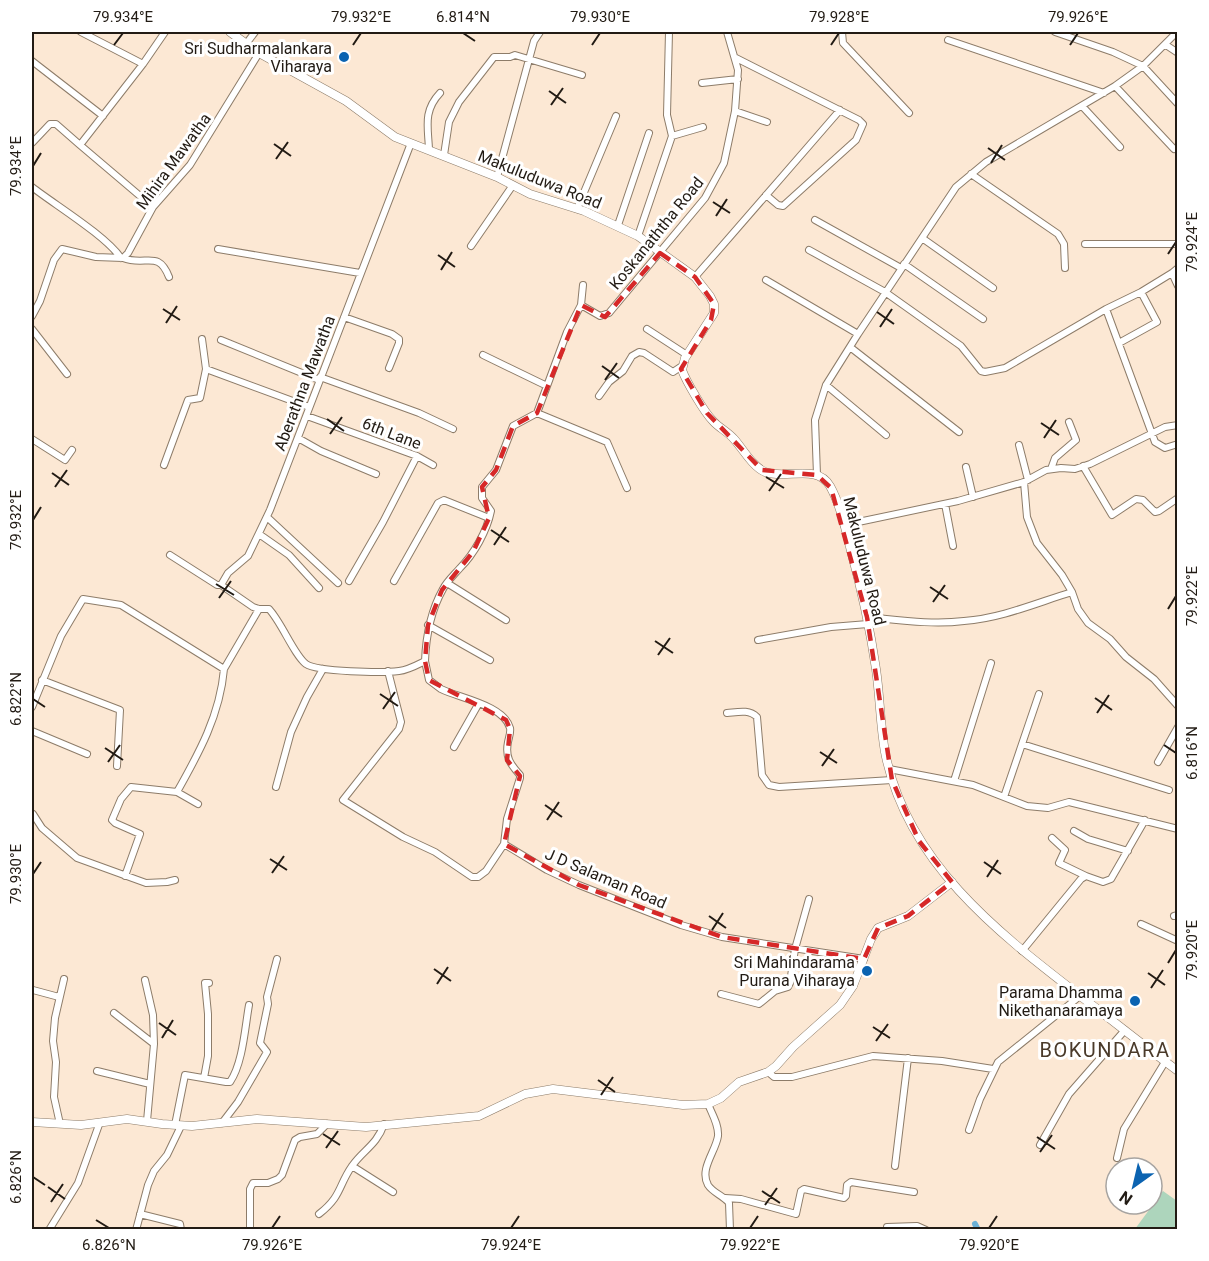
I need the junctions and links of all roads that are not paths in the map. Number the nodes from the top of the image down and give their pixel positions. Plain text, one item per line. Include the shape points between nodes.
1 (81, 32) edge
2 (165, 32) edge
3 (230, 32) edge
4 (255, 32) edge
5 (540, 32) edge
6 (669, 32) edge
7 (727, 32) edge
8 (842, 32) edge
9 (1055, 32) edge
10 (1178, 32) edge
11 (948, 40) dead end
12 (246, 44) junction
13 (1166, 45) junction
14 (259, 53) junction
15 (1178, 53) edge
16 (530, 58) junction
17 (736, 58) junction
18 (32, 61) edge
19 (143, 64) junction
20 (1143, 66) junction
21 (582, 75) dead end
22 (738, 78) junction
23 (702, 83) dead end
24 (1115, 86) junction
25 (440, 93) dead end
26 (1104, 93) junction
27 (1178, 104) edge
28 (1082, 106) junction
29 (840, 110) junction
30 (735, 111) junction
31 (909, 113) dead end
32 (103, 116) junction
33 (616, 116) dead end
34 (767, 122) dead end
35 (703, 127) dead end
36 (649, 133) dead end
37 (672, 136) junction
38 (32, 143) edge
39 (411, 143) junction
40 (80, 145) junction
41 (1119, 147) dead end
42 (429, 149) junction
43 (1174, 149) dead end
44 (444, 155) junction
45 (971, 174) junction
46 (497, 177) junction
47 (513, 185) junction
48 (32, 187) edge
49 (766, 195) junction
50 (153, 207) junction
51 (577, 209) junction
52 (815, 220) dead end
53 (618, 225) junction
54 (638, 236) junction
55 (922, 238) junction
56 (1085, 244) dead end
57 (1178, 244) edge
58 (471, 246) dead end
59 (218, 249) dead end
60 (809, 250) dead end
61 (660, 253) junction
62 (122, 258) junction
63 (903, 266) junction
64 (1065, 268) dead end
65 (1175, 270) edge
66 (360, 273) junction
67 (169, 277) dead end
68 (695, 277) junction
69 (766, 280) dead end
70 (583, 285) dead end
71 (1178, 286) edge
72 (993, 288) dead end
73 (885, 292) junction
74 (1141, 292) junction
75 (580, 305) junction
76 (1107, 309) junction
77 (32, 316) edge
78 (344, 317) junction
79 (982, 319) dead end
80 (647, 329) dead end
81 (32, 330) edge
82 (858, 334) junction
83 (202, 339) dead end
84 (220, 340) dead end
85 (1119, 343) junction
86 (850, 347) junction
87 (483, 355) dead end
88 (687, 356) junction
89 (682, 366) junction
90 (389, 368) dead end
91 (206, 369) junction
92 (67, 374) dead end
93 (320, 378) junction
94 (826, 385) junction
95 (546, 386) junction
96 (599, 396) dead end
97 (309, 407) junction
98 (537, 413) junction
99 (307, 416) junction
100 (1069, 422) dead end
101 (1178, 425) edge
102 (453, 429) dead end
103 (959, 432) dead end
104 (886, 435) dead end
105 (1152, 435) junction
106 (298, 438) junction
107 (32, 439) edge
108 (1178, 444) edge
109 (1019, 445) dead end
110 (72, 450) dead end
111 (417, 456) junction
112 (164, 465) dead end
113 (434, 465) dead end
114 (1083, 466) junction
115 (966, 467) dead end
116 (1051, 470) junction
117 (376, 474) dead end
118 (818, 475) junction
119 (1026, 481) junction
120 (627, 488) dead end
121 (973, 497) junction
122 (1178, 498) edge
123 (945, 504) junction
124 (267, 517) junction
125 (489, 518) junction
126 (844, 525) junction
127 (259, 534) junction
128 (953, 546) dead end
129 (170, 555) dead end
130 (349, 580) dead end
131 (394, 581) dead end
132 (338, 583) dead end
133 (447, 583) junction
134 (221, 585) junction
135 (319, 588) dead end
136 (1072, 592) junction
137 (256, 608) junction
138 (506, 620) dead end
139 (867, 620) junction
140 (428, 625) junction
141 (758, 640) dead end
142 (490, 660) dead end
143 (425, 661) junction
144 (991, 663) dead end
145 (224, 669) junction
146 (323, 669) junction
147 (388, 671) junction
148 (42, 680) junction
149 (1039, 694) dead end
150 (479, 703) junction
151 (1178, 706) edge
152 (32, 707) edge
153 (727, 713) dead end
154 (1178, 727) edge
155 (32, 731) edge
156 (1022, 744) junction
157 (454, 747) dead end
158 (87, 754) dead end
159 (1158, 762) dead end
160 (117, 766) dead end
161 (889, 769) junction
162 (892, 780) junction
163 (954, 781) junction
164 (276, 788) dead end
165 (1169, 790) dead end
166 (177, 792) junction
167 (1004, 797) junction
168 (198, 804) dead end
169 (33, 814) dead end
170 (1146, 820) junction
171 (1178, 829) edge
172 (1074, 831) dead end
173 (1052, 838) dead end
174 (504, 844) junction
175 (1128, 851) junction
176 (125, 876) junction
177 (1086, 876) junction
178 (175, 880) dead end
179 (952, 882) junction
180 (809, 899) dead end
181 (1141, 924) dead end
182 (1178, 941) edge
183 (795, 949) junction
184 (1022, 951) junction
185 (277, 959) dead end
186 (864, 959) junction
187 (64, 979) dead end
188 (145, 980) dead end
189 (209, 983) dead end
190 (33, 990) edge
191 (721, 994) dead end
192 (1080, 996) junction
193 (59, 997) junction
194 (249, 1005) dead end
195 (114, 1013) dead end
196 (1125, 1030) junction
197 (154, 1044) junction
198 (908, 1058) junction
199 (1166, 1062) junction
200 (993, 1069) junction
201 (97, 1071) dead end
202 (1178, 1071) edge
203 (768, 1072) junction
204 (204, 1078) junction
205 (150, 1084) junction
206 (708, 1104) junction
207 (147, 1121) junction
208 (32, 1122) edge
209 (100, 1122) junction
210 (222, 1123) junction
211 (60, 1124) junction
212 (327, 1124) junction
213 (384, 1124) junction
214 (178, 1126) junction
215 (969, 1130) dead end
216 (1040, 1145) dead end
217 (1118, 1156) edge
218 (352, 1166) junction
219 (895, 1166) dead end
220 (393, 1192) dead end
221 (914, 1192) dead end
222 (725, 1198) junction
223 (140, 1214) junction
224 (319, 1214) dead end
225 (887, 1227) dead end
226 (49, 1230) edge
227 (136, 1230) edge
228 (181, 1230) edge
229 (250, 1230) edge
230 (730, 1230) edge
231 (926, 1230) edge

1 - 19 street
2 - 19 street
3 - 12 street, Makuluduwa Road
4 - 12 street
5 - 16 street
6 - 37 street via 667,115
7 - 17 street, Koskanaththa Road
8 - 31 street via 843,43
9 - 20 street
10 - 13 street
11 - 26 street
12 - 14 street, Makuluduwa Road
13 - 15 street
13 - 20 street
14 - 39 street, Makuluduwa Road via 346,101 383,129
14 - 50 street, Mihira Mawatha via 190,165
16 - 21 street
16 - 44 street via 492,58 449,122
16 - 46 street
17 - 22 street, Koskanaththa Road
17 - 29 street
18 - 32 street
19 - 32 street
20 - 24 street
20 - 27 street
22 - 23 street
22 - 30 street, Koskanaththa Road
24 - 26 street
24 - 43 street
25 - 42 street via 428,110
26 - 28 street
28 - 41 street
28 - 45 street
29 - 49 street
29 - 49 street via 863,124 856,140 783,206
30 - 34 street
30 - 61 street, Koskanaththa Road via 720,174
32 - 40 street
33 - 51 street
35 - 37 street
36 - 53 street
37 - 54 street
38 - 40 street via 50,124 56,124
39 - 42 street, Makuluduwa Road
39 - 66 street, Aberathna Mawatha
40 - 50 street
42 - 44 street, Makuluduwa Road
44 - 46 street, Makuluduwa Road
45 - 55 street via 956,187
45 - 64 street via 1058,234 1064,244
46 - 47 street, Makuluduwa Road
47 - 51 street, Makuluduwa Road
47 - 58 street
48 - 62 street
49 - 68 street
50 - 62 street, Mihira Mawatha
51 - 53 street, Makuluduwa Road
52 - 63 street
53 - 54 street, Makuluduwa Road
54 - 61 street, Makuluduwa Road
55 - 63 street
55 - 72 street
56 - 57 street
59 - 66 street
60 - 73 street
61 - 68 street, Makuluduwa Road
61 - 75 street, Koskanaththa Road via 605,315 594,314
62 - 67 street via 159,261
62 - 77 street via 62,249
63 - 73 street
63 - 79 street
65 - 71 street
65 - 74 street
66 - 78 street, Aberathna Mawatha
68 - 88 street, Makuluduwa Road via 710,296 714,313
69 - 82 street
70 - 75 street
73 - 76 street via 961,346 985,372 1005,368
73 - 82 street
74 - 76 street
74 - 85 street via 1157,322
75 - 95 street
76 - 85 street
78 - 90 street via 399,339
78 - 93 street, Aberathna Mawatha
80 - 88 street
81 - 92 street
82 - 86 street
83 - 91 street
84 - 93 street
85 - 105 street
86 - 94 street
86 - 103 street
87 - 95 street
88 - 89 street, Makuluduwa Road
89 - 96 street via 673,372 639,352
89 - 118 street via 682,373 707,413 757,467 770,473
91 - 97 street
91 - 112 street via 200,398 188,400
93 - 97 street, Aberathna Mawatha
93 - 102 street
94 - 104 street
94 - 118 street via 815,420
95 - 98 street
97 - 99 street, Aberathna Mawatha
98 - 120 street via 607,442
98 - 125 street via 513,426 496,470 482,487 482,498 491,511
99 - 106 street, Aberathna Mawatha
99 - 111 street, 6th Lane
100 - 116 street via 1076,440 1054,458
101 - 105 street
105 - 108 street via 1160,447
105 - 114 street
106 - 117 street
106 - 124 street, Aberathna Mawatha
107 - 110 street via 65,460
109 - 119 street
111 - 113 street, 6th Lane
111 - 130 street
114 - 116 street
114 - 122 street via 1112,515 1136,499 1159,512
115 - 121 street
116 - 119 street
118 - 126 street, Makuluduwa Road via 831,488
119 - 121 street
119 - 136 street via 1027,517 1037,543
121 - 123 street
123 - 126 street
123 - 128 street
124 - 127 street, Aberathna Mawatha
124 - 132 street
125 - 131 street via 444,500 438,503
125 - 133 street via 473,552
126 - 139 street, Makuluduwa Road
127 - 134 street, Aberathna Mawatha via 248,556 228,573
127 - 135 street via 289,555
129 - 134 street
133 - 138 street
133 - 140 street
134 - 137 street
136 - 139 street via 1026,609 964,622
136 - 151 street via 1077,609 1088,623 1154,679
137 - 145 street
137 - 146 street via 269,609 306,664
139 - 141 street
139 - 161 street, Makuluduwa Road
140 - 142 street
140 - 143 street
143 - 147 street via 401,671
143 - 150 street via 429,680
144 - 163 street
145 - 148 street via 121,605 83,599
145 - 166 street via 222,691 204,744
146 - 147 street
146 - 164 street via 291,732
147 - 174 street via 401,722 399,729 343,800 472,877 486,871
148 - 152 street
148 - 160 street via 120,710
149 - 156 street
150 - 157 street
150 - 174 street via 506,720 510,729 507,760 520,775
153 - 162 street via 746,711 757,717 762,775 769,785
154 - 159 street
155 - 158 street
156 - 165 street
156 - 167 street
161 - 162 street, Makuluduwa Road
161 - 163 street
162 - 179 street, Makuluduwa Road via 919,841
163 - 167 street
166 - 168 street
166 - 176 street via 131,787 121,799 112,820 140,834
167 - 170 street via 1027,807 1048,808 1069,802
169 - 176 street via 42,828 77,858
170 - 171 street
170 - 175 street
172 - 175 street
173 - 177 street via 1065,850 1059,863
174 - 183 street, J D Salaman Road via 579,885 681,925 722,938
175 - 177 street via 1109,881
176 - 178 street via 146,883
177 - 184 street
179 - 184 street, Makuluduwa Road
179 - 186 street via 908,916 878,928
180 - 183 street
181 - 182 street
183 - 186 street, J D Salaman Road
183 - 191 street via 788,987 762,1003
184 - 192 street, Makuluduwa Road
185 - 210 street via 260,1043 267,1052
186 - 203 street via 840,1005
187 - 193 street
188 - 197 street via 153,1015
189 - 204 street via 204,983 208,1014
190 - 193 street
192 - 196 street, Makuluduwa Road
192 - 200 street
193 - 211 street via 53,1041 54,1097
194 - 204 street via 233,1078 230,1082
195 - 197 street
196 - 199 street, Makuluduwa Road
196 - 216 street via 1069,1094
197 - 205 street
198 - 200 street
198 - 203 street via 866,1057 792,1077 774,1077
198 - 219 street
199 - 202 street, Makuluduwa Road
199 - 217 street via 1124,1130
200 - 215 street
201 - 205 street
203 - 206 street via 740,1082
204 - 214 street via 183,1077
205 - 207 street
206 - 213 street via 683,1105 543,1089 516,1097 479,1116
206 - 222 street via 718,1137 706,1176 708,1185
207 - 209 street
207 - 214 street
208 - 211 street
209 - 211 street
209 - 226 street via 78,1183
210 - 212 street via 257,1119
210 - 214 street
212 - 213 street
212 - 229 street via 317,1134 295,1140 278,1179 253,1184
213 - 218 street via 377,1140
214 - 223 street via 167,1155 154,1171
218 - 220 street
218 - 224 street via 337,1197
221 - 222 street via 851,1182 844,1198 804,1190 796,1214
222 - 230 street via 731,1210
223 - 227 street
223 - 228 street via 180,1224
225 - 231 street via 917,1226

